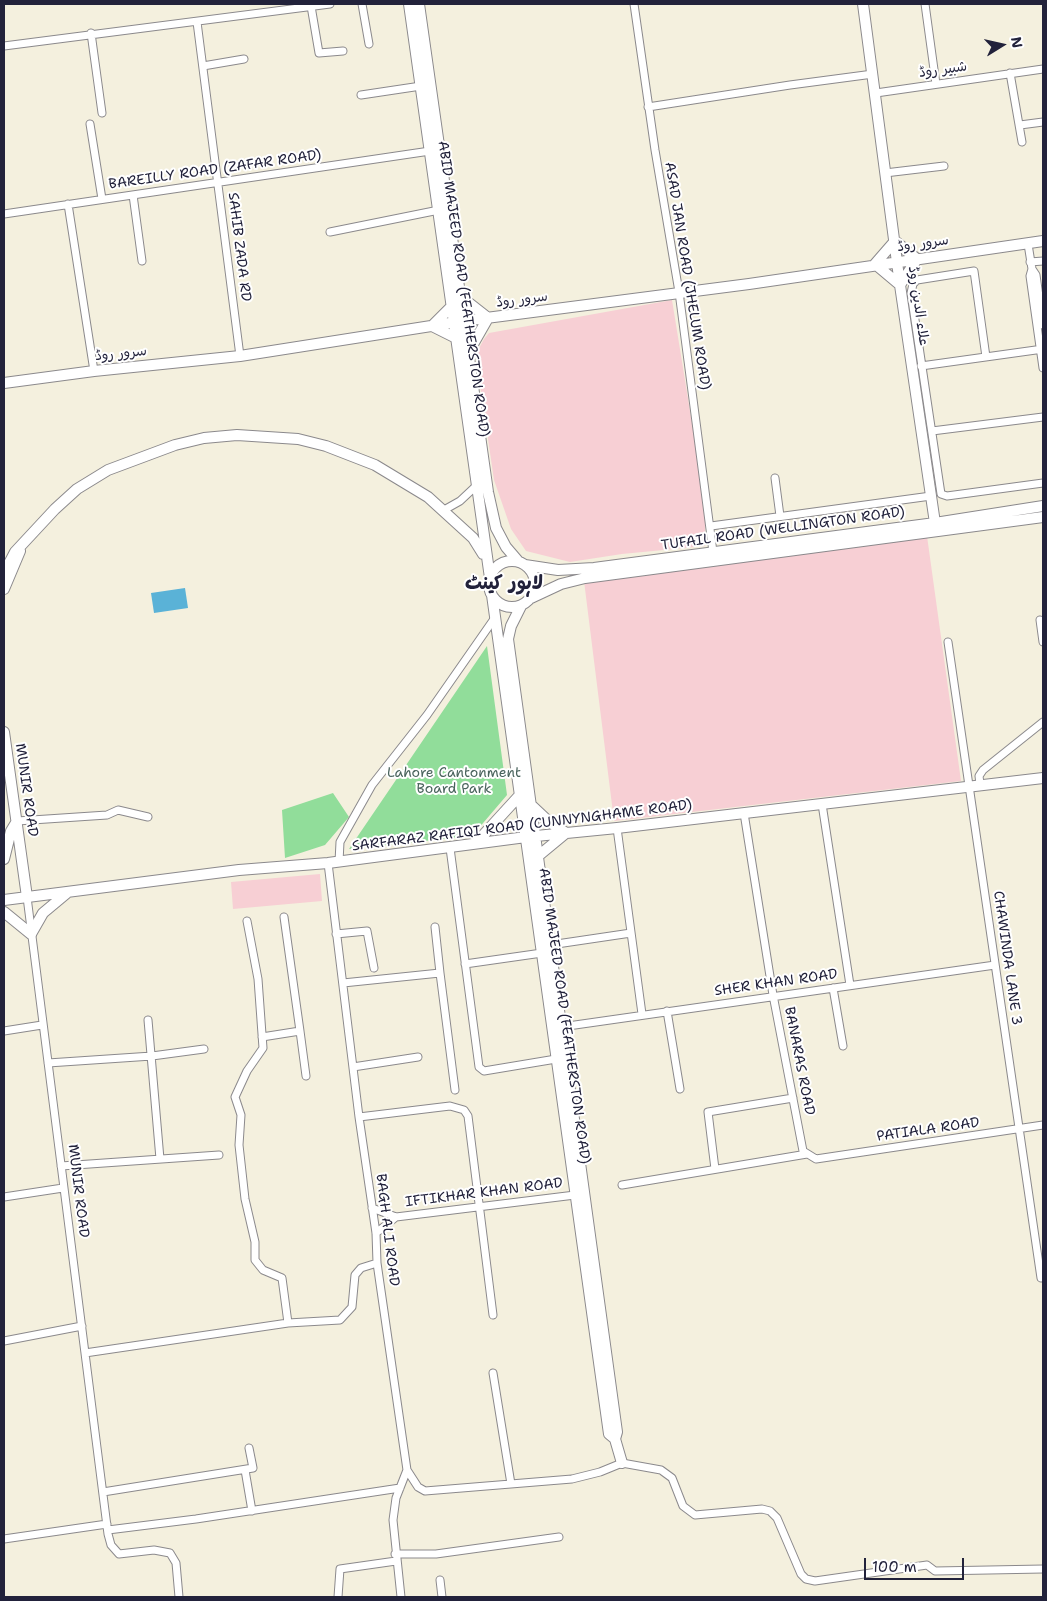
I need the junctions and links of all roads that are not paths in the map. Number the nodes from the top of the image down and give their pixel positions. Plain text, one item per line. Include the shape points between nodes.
1 (330, 4) edge
2 (362, 4) edge
3 (409, 4) edge
4 (419, 4) edge
5 (634, 4) edge
6 (863, 4) edge
7 (925, 4) edge
8 (311, 6) junction
9 (197, 22) junction
10 (91, 33) junction
11 (369, 44) dead end
12 (4, 46) edge
13 (343, 51) dead end
14 (244, 59) dead end
15 (202, 66) junction
16 (1043, 69) edge
17 (1010, 73) junction
18 (873, 74) junction
19 (936, 84) junction
20 (421, 86) junction
21 (876, 93) junction
22 (361, 94) dead end
23 (648, 107) junction
24 (102, 112) dead end
25 (1043, 122) edge
26 (90, 124) dead end
27 (1020, 125) junction
28 (1022, 142) dead end
29 (430, 151) junction
30 (944, 166) dead end
31 (885, 173) junction
32 (218, 182) junction
33 (133, 195) junction
34 (102, 199) junction
35 (68, 204) junction
36 (439, 210) junction
37 (4, 214) edge
38 (330, 232) dead end
39 (895, 242) junction
40 (1043, 242) edge
41 (1028, 244) junction
42 (916, 258) junction
43 (142, 261) dead end
44 (897, 261) junction
45 (1043, 261) edge
46 (876, 264) junction
47 (1031, 266) junction
48 (900, 285) junction
49 (679, 292) junction
50 (460, 296) junction
51 (452, 306) junction
52 (488, 318) junction
53 (458, 322) junction
54 (1043, 325) edge
55 (432, 326) junction
56 (456, 338) junction
57 (1042, 349) edge
58 (468, 352) junction
59 (240, 356) junction
60 (986, 357) junction
61 (922, 366) junction
62 (1043, 368) edge
63 (94, 371) junction
64 (4, 383) edge
65 (1043, 417) edge
66 (932, 431) junction
67 (775, 478) dead end
68 (1043, 484) edge
69 (476, 486) junction
70 (931, 496) junction
71 (1043, 506) edge
72 (444, 510) junction
73 (780, 516) junction
74 (1043, 516) edge
75 (935, 523) junction
76 (711, 526) junction
77 (23, 543) junction
78 (713, 552) junction
79 (486, 559) junction
80 (522, 563) junction
81 (5, 567) edge
82 (490, 578) junction
83 (4, 589) edge
84 (492, 596) junction
85 (531, 598) junction
86 (521, 606) junction
87 (494, 619) junction
88 (1040, 620) dead end
89 (948, 642) dead end
90 (1043, 642) edge
91 (1043, 722) edge
92 (4, 732) edge
93 (1043, 778) edge
94 (975, 785) junction
95 (519, 796) junction
96 (822, 804) junction
97 (532, 806) junction
98 (744, 812) junction
99 (148, 818) dead end
100 (17, 821) junction
101 (616, 828) junction
102 (566, 833) junction
103 (531, 836) junction
104 (476, 843) junction
105 (450, 848) junction
106 (537, 857) junction
107 (4, 859) edge
108 (339, 862) junction
109 (328, 864) junction
110 (67, 893) junction
111 (27, 897) junction
112 (4, 900) edge
113 (4, 912) edge
114 (284, 917) dead end
115 (247, 922) dead end
116 (435, 927) dead end
117 (31, 934) junction
118 (336, 934) junction
119 (631, 934) junction
120 (550, 945) junction
121 (542, 952) junction
122 (466, 964) junction
123 (995, 965) junction
124 (374, 968) dead end
125 (440, 973) junction
126 (343, 983) junction
127 (850, 985) junction
128 (833, 988) junction
129 (773, 995) junction
130 (554, 1010) junction
131 (667, 1010) junction
132 (642, 1014) junction
133 (148, 1020) dead end
134 (42, 1025) junction
135 (561, 1027) junction
136 (4, 1031) edge
137 (300, 1031) junction
138 (262, 1037) junction
139 (843, 1046) dead end
140 (204, 1049) dead end
141 (152, 1056) junction
142 (418, 1057) dead end
143 (556, 1059) junction
144 (48, 1063) junction
145 (353, 1067) junction
146 (306, 1076) dead end
147 (680, 1089) dead end
148 (455, 1090) dead end
149 (792, 1098) junction
150 (359, 1117) junction
151 (1043, 1125) edge
152 (1020, 1128) junction
153 (807, 1154) junction
154 (218, 1155) dead end
155 (160, 1159) junction
156 (61, 1166) junction
157 (715, 1169) junction
158 (622, 1185) dead end
159 (63, 1188) junction
160 (576, 1195) junction
161 (4, 1197) edge
162 (478, 1206) junction
163 (372, 1208) junction
164 (396, 1217) junction
165 (376, 1233) junction
166 (377, 1263) junction
167 (1041, 1278) dead end
168 (493, 1314) dead end
169 (288, 1323) junction
170 (82, 1326) junction
171 (4, 1340) edge
172 (85, 1353) junction
173 (493, 1373) dead end
174 (615, 1439) junction
175 (249, 1448) dead end
176 (622, 1463) junction
177 (245, 1470) junction
178 (407, 1470) junction
179 (511, 1484) junction
180 (400, 1488) junction
181 (103, 1492) junction
182 (252, 1511) junction
183 (107, 1527) junction
184 (560, 1537) dead end
185 (4, 1539) edge
186 (395, 1558) junction
187 (1043, 1569) edge
188 (440, 1580) dead end
189 (179, 1597) edge
190 (338, 1597) edge
191 (401, 1597) edge
192 (442, 1597) edge

1 - 8 street
2 - 11 street
3 - 20 street, ABID MAJEED ROAD (FEATHERSTON ROAD)
4 - 50 street, ABID MAJEED ROAD (FEATHERSTON ROAD)
5 - 23 street, ASAD JAN ROAD (JHELUM ROAD)
6 - 18 street, علاء الدین روڈ
7 - 19 street
8 - 9 street
8 - 13 street via 319,53
9 - 10 street
9 - 15 street, SAHIB ZADA RD
10 - 12 street
10 - 24 street
14 - 15 street
15 - 32 street, SAHIB ZADA RD
16 - 17 street, شبیر روڈ
17 - 19 street, شبیر روڈ
17 - 27 street
18 - 21 street, علاء الدین روڈ
18 - 23 street
19 - 21 street, شبیر روڈ
20 - 22 street
20 - 29 street, ABID MAJEED ROAD (FEATHERSTON ROAD)
21 - 31 street, علاء الدین روڈ
23 - 49 street, ASAD JAN ROAD (JHELUM ROAD)
25 - 27 street
26 - 34 street
27 - 28 street
29 - 32 street, BAREILLY ROAD (ZAFAR ROAD)
29 - 36 street, ABID MAJEED ROAD (FEATHERSTON ROAD)
30 - 31 street
31 - 39 street, علاء الدین روڈ
32 - 33 street, BAREILLY ROAD (ZAFAR ROAD)
32 - 59 street, SAHIB ZADA RD
33 - 34 street, BAREILLY ROAD (ZAFAR ROAD)
33 - 43 street
34 - 35 street, BAREILLY ROAD (ZAFAR ROAD)
35 - 37 street, BAREILLY ROAD (ZAFAR ROAD)
35 - 63 street
36 - 38 street
36 - 51 street, ABID MAJEED ROAD (FEATHERSTON ROAD)
39 - 42 street
39 - 44 street, علاء الدین روڈ
39 - 46 street
40 - 41 street, سرور روڈ
41 - 42 street, سرور روڈ
41 - 47 street
42 - 44 street, سرور روڈ
42 - 48 street
44 - 46 street, سرور روڈ
44 - 48 street, علاء الدین روڈ
45 - 47 street
46 - 48 street
46 - 49 street, سرور روڈ
47 - 54 street via 1036,275
47 - 57 street
48 - 70 street, علاء الدین روڈ
49 - 52 street, سرور روڈ
49 - 76 street, ASAD JAN ROAD (JHELUM ROAD)
50 - 52 street
50 - 53 street, ABID MAJEED ROAD (FEATHERSTON ROAD)
51 - 53 street, ABID MAJEED ROAD (FEATHERSTON ROAD)
51 - 55 street
52 - 53 street, سرور روڈ
52 - 58 street
53 - 55 street, سرور روڈ
53 - 56 street, ABID MAJEED ROAD (FEATHERSTON ROAD)
53 - 58 street, ABID MAJEED ROAD (FEATHERSTON ROAD)
55 - 56 street
55 - 59 street, سرور روڈ
56 - 69 street, ABID MAJEED ROAD (FEATHERSTON ROAD)
57 - 60 street
57 - 62 street
58 - 80 street, ABID MAJEED ROAD (FEATHERSTON ROAD) via 492,516 500,537
59 - 63 street, سرور روڈ
60 - 61 street
60 - 61 street via 974,272 922,278 911,288
61 - 66 street
63 - 64 street, سرور روڈ
65 - 66 street
66 - 68 street via 943,495
67 - 73 street
69 - 72 street
69 - 79 street, ABID MAJEED ROAD (FEATHERSTON ROAD)
70 - 73 street
70 - 75 street, علاء الدین روڈ
71 - 75 street, TUFAIL ROAD (WELLINGTON ROAD)
72 - 77 street via 402,479 354,455 298,439 237,435 175,445 108,470 77,489
72 - 79 street via 473,538
73 - 76 street
74 - 85 street, TUFAIL ROAD (WELLINGTON ROAD) via 585,578 561,584
75 - 78 street, TUFAIL ROAD (WELLINGTON ROAD)
76 - 78 street, ASAD JAN ROAD (JHELUM ROAD)
77 - 81 street
77 - 83 street
78 - 80 street, TUFAIL ROAD (WELLINGTON ROAD) via 575,569 553,570
79 - 82 street, ABID MAJEED ROAD (FEATHERSTON ROAD)
80 - 82 street via 509,561 500,564
80 - 85 street via 534,576
82 - 84 street
84 - 86 street via 505,606
84 - 87 street, ABID MAJEED ROAD (FEATHERSTON ROAD)
85 - 86 street
86 - 97 street, ABID MAJEED ROAD (FEATHERSTON ROAD) via 508,639
87 - 95 street, ABID MAJEED ROAD (FEATHERSTON ROAD)
87 - 108 street via 438,701 372,785 340,842
88 - 90 street
89 - 94 street, CHAWINDA LANE 3
91 - 94 street via 983,770
92 - 100 street, MUNIR ROAD
93 - 94 street, SARFARAZ RAFIQI ROAD (CUNNYNGHAME ROAD)
94 - 96 street, SARFARAZ RAFIQI ROAD (CUNNYNGHAME ROAD)
94 - 123 street, CHAWINDA LANE 3
95 - 103 street, ABID MAJEED ROAD (FEATHERSTON ROAD)
95 - 104 street
96 - 98 street, SARFARAZ RAFIQI ROAD (CUNNYNGHAME ROAD)
96 - 127 street
97 - 102 street
97 - 103 street, ABID MAJEED ROAD (FEATHERSTON ROAD)
98 - 101 street, SARFARAZ RAFIQI ROAD (CUNNYNGHAME ROAD)
98 - 129 street, BANARAS ROAD
99 - 100 street via 118,810 107,815
100 - 107 street
100 - 111 street, MUNIR ROAD
101 - 102 street, SARFARAZ RAFIQI ROAD (CUNNYNGHAME ROAD)
101 - 119 street
102 - 103 street, SARFARAZ RAFIQI ROAD (CUNNYNGHAME ROAD)
102 - 106 street
103 - 104 street, SARFARAZ RAFIQI ROAD (CUNNYNGHAME ROAD)
103 - 106 street, ABID MAJEED ROAD (FEATHERSTON ROAD)
103 - 121 street, ABID MAJEED ROAD (FEATHERSTON ROAD)
104 - 105 street, SARFARAZ RAFIQI ROAD (CUNNYNGHAME ROAD)
105 - 108 street, SARFARAZ RAFIQI ROAD (CUNNYNGHAME ROAD)
105 - 122 street
106 - 120 street, ABID MAJEED ROAD (FEATHERSTON ROAD)
108 - 109 street, SARFARAZ RAFIQI ROAD (CUNNYNGHAME ROAD)
109 - 110 street, SARFARAZ RAFIQI ROAD (CUNNYNGHAME ROAD) via 239,870
109 - 118 street, BAGH ALI ROAD
110 - 111 street, SARFARAZ RAFIQI ROAD (CUNNYNGHAME ROAD)
110 - 117 street via 43,913
111 - 112 street, SARFARAZ RAFIQI ROAD (CUNNYNGHAME ROAD)
111 - 117 street, MUNIR ROAD
113 - 117 street
114 - 137 street
115 - 138 street via 258,979
116 - 125 street
117 - 134 street, MUNIR ROAD
118 - 124 street via 367,931
118 - 126 street, BAGH ALI ROAD
119 - 120 street
119 - 132 street
120 - 130 street, ABID MAJEED ROAD (FEATHERSTON ROAD)
121 - 122 street
121 - 130 street, ABID MAJEED ROAD (FEATHERSTON ROAD)
122 - 143 street via 481,1070
123 - 127 street, SHER KHAN ROAD
123 - 152 street, CHAWINDA LANE 3
125 - 126 street
125 - 148 street
126 - 145 street, BAGH ALI ROAD
127 - 128 street, SHER KHAN ROAD
128 - 129 street, SHER KHAN ROAD
128 - 139 street
129 - 131 street, SHER KHAN ROAD
129 - 149 street, BANARAS ROAD
130 - 135 street, ABID MAJEED ROAD (FEATHERSTON ROAD)
130 - 143 street, ABID MAJEED ROAD (FEATHERSTON ROAD)
131 - 132 street, SHER KHAN ROAD
131 - 147 street
132 - 135 street, SHER KHAN ROAD
133 - 141 street
134 - 136 street
134 - 144 street, MUNIR ROAD
135 - 174 street, ABID MAJEED ROAD (FEATHERSTON ROAD) via 618,1432
137 - 138 street
137 - 146 street
138 - 169 street via 263,1048 235,1097 241,1116 239,1145 255,1260 263,1270 282,1278
140 - 141 street
141 - 144 street
141 - 155 street
142 - 145 street
143 - 160 street, ABID MAJEED ROAD (FEATHERSTON ROAD)
144 - 156 street, MUNIR ROAD
145 - 150 street, BAGH ALI ROAD
149 - 153 street, BANARAS ROAD via 803,1151
149 - 157 street via 708,1112
150 - 162 street via 450,1106 464,1110 468,1116
150 - 163 street, BAGH ALI ROAD
151 - 152 street, PATIALA ROAD
152 - 153 street, PATIALA ROAD via 816,1159
152 - 167 street, CHAWINDA LANE 3
153 - 157 street
154 - 155 street
155 - 156 street
156 - 159 street, MUNIR ROAD
157 - 158 street
159 - 161 street
159 - 170 street, MUNIR ROAD
160 - 162 street, IFTIKHAR KHAN ROAD
160 - 174 street, ABID MAJEED ROAD (FEATHERSTON ROAD) via 609,1434
162 - 164 street, IFTIKHAR KHAN ROAD
162 - 168 street
163 - 164 street, IFTIKHAR KHAN ROAD
163 - 165 street, BAGH ALI ROAD
164 - 165 street, IFTIKHAR KHAN ROAD
165 - 166 street, BAGH ALI ROAD
166 - 169 street via 361,1268 355,1275 352,1307 340,1320
166 - 178 street, BAGH ALI ROAD
169 - 172 street
170 - 171 street
170 - 172 street, MUNIR ROAD
172 - 181 street, MUNIR ROAD
173 - 179 street
174 - 176 street, ABID MAJEED ROAD (FEATHERSTON ROAD)
175 - 177 street via 253,1468
176 - 179 street via 579,1477
176 - 187 street via 666,1472 672,1478 683,1506 695,1515 762,1508 770,1511 777,1518 806,1579 815,1581 927,1565 936,1571
177 - 181 street
177 - 182 street
178 - 179 street via 418,1487 425,1491
178 - 180 street, BAGH ALI ROAD
180 - 182 street
180 - 186 street, BAGH ALI ROAD via 393,1520
181 - 183 street, MUNIR ROAD
182 - 183 street
183 - 185 street
183 - 189 street, MUNIR ROAD via 111,1544 119,1554 154,1550 170,1553 176,1563
184 - 186 street
186 - 190 street via 340,1569
186 - 191 street, BAGH ALI ROAD
188 - 192 street

